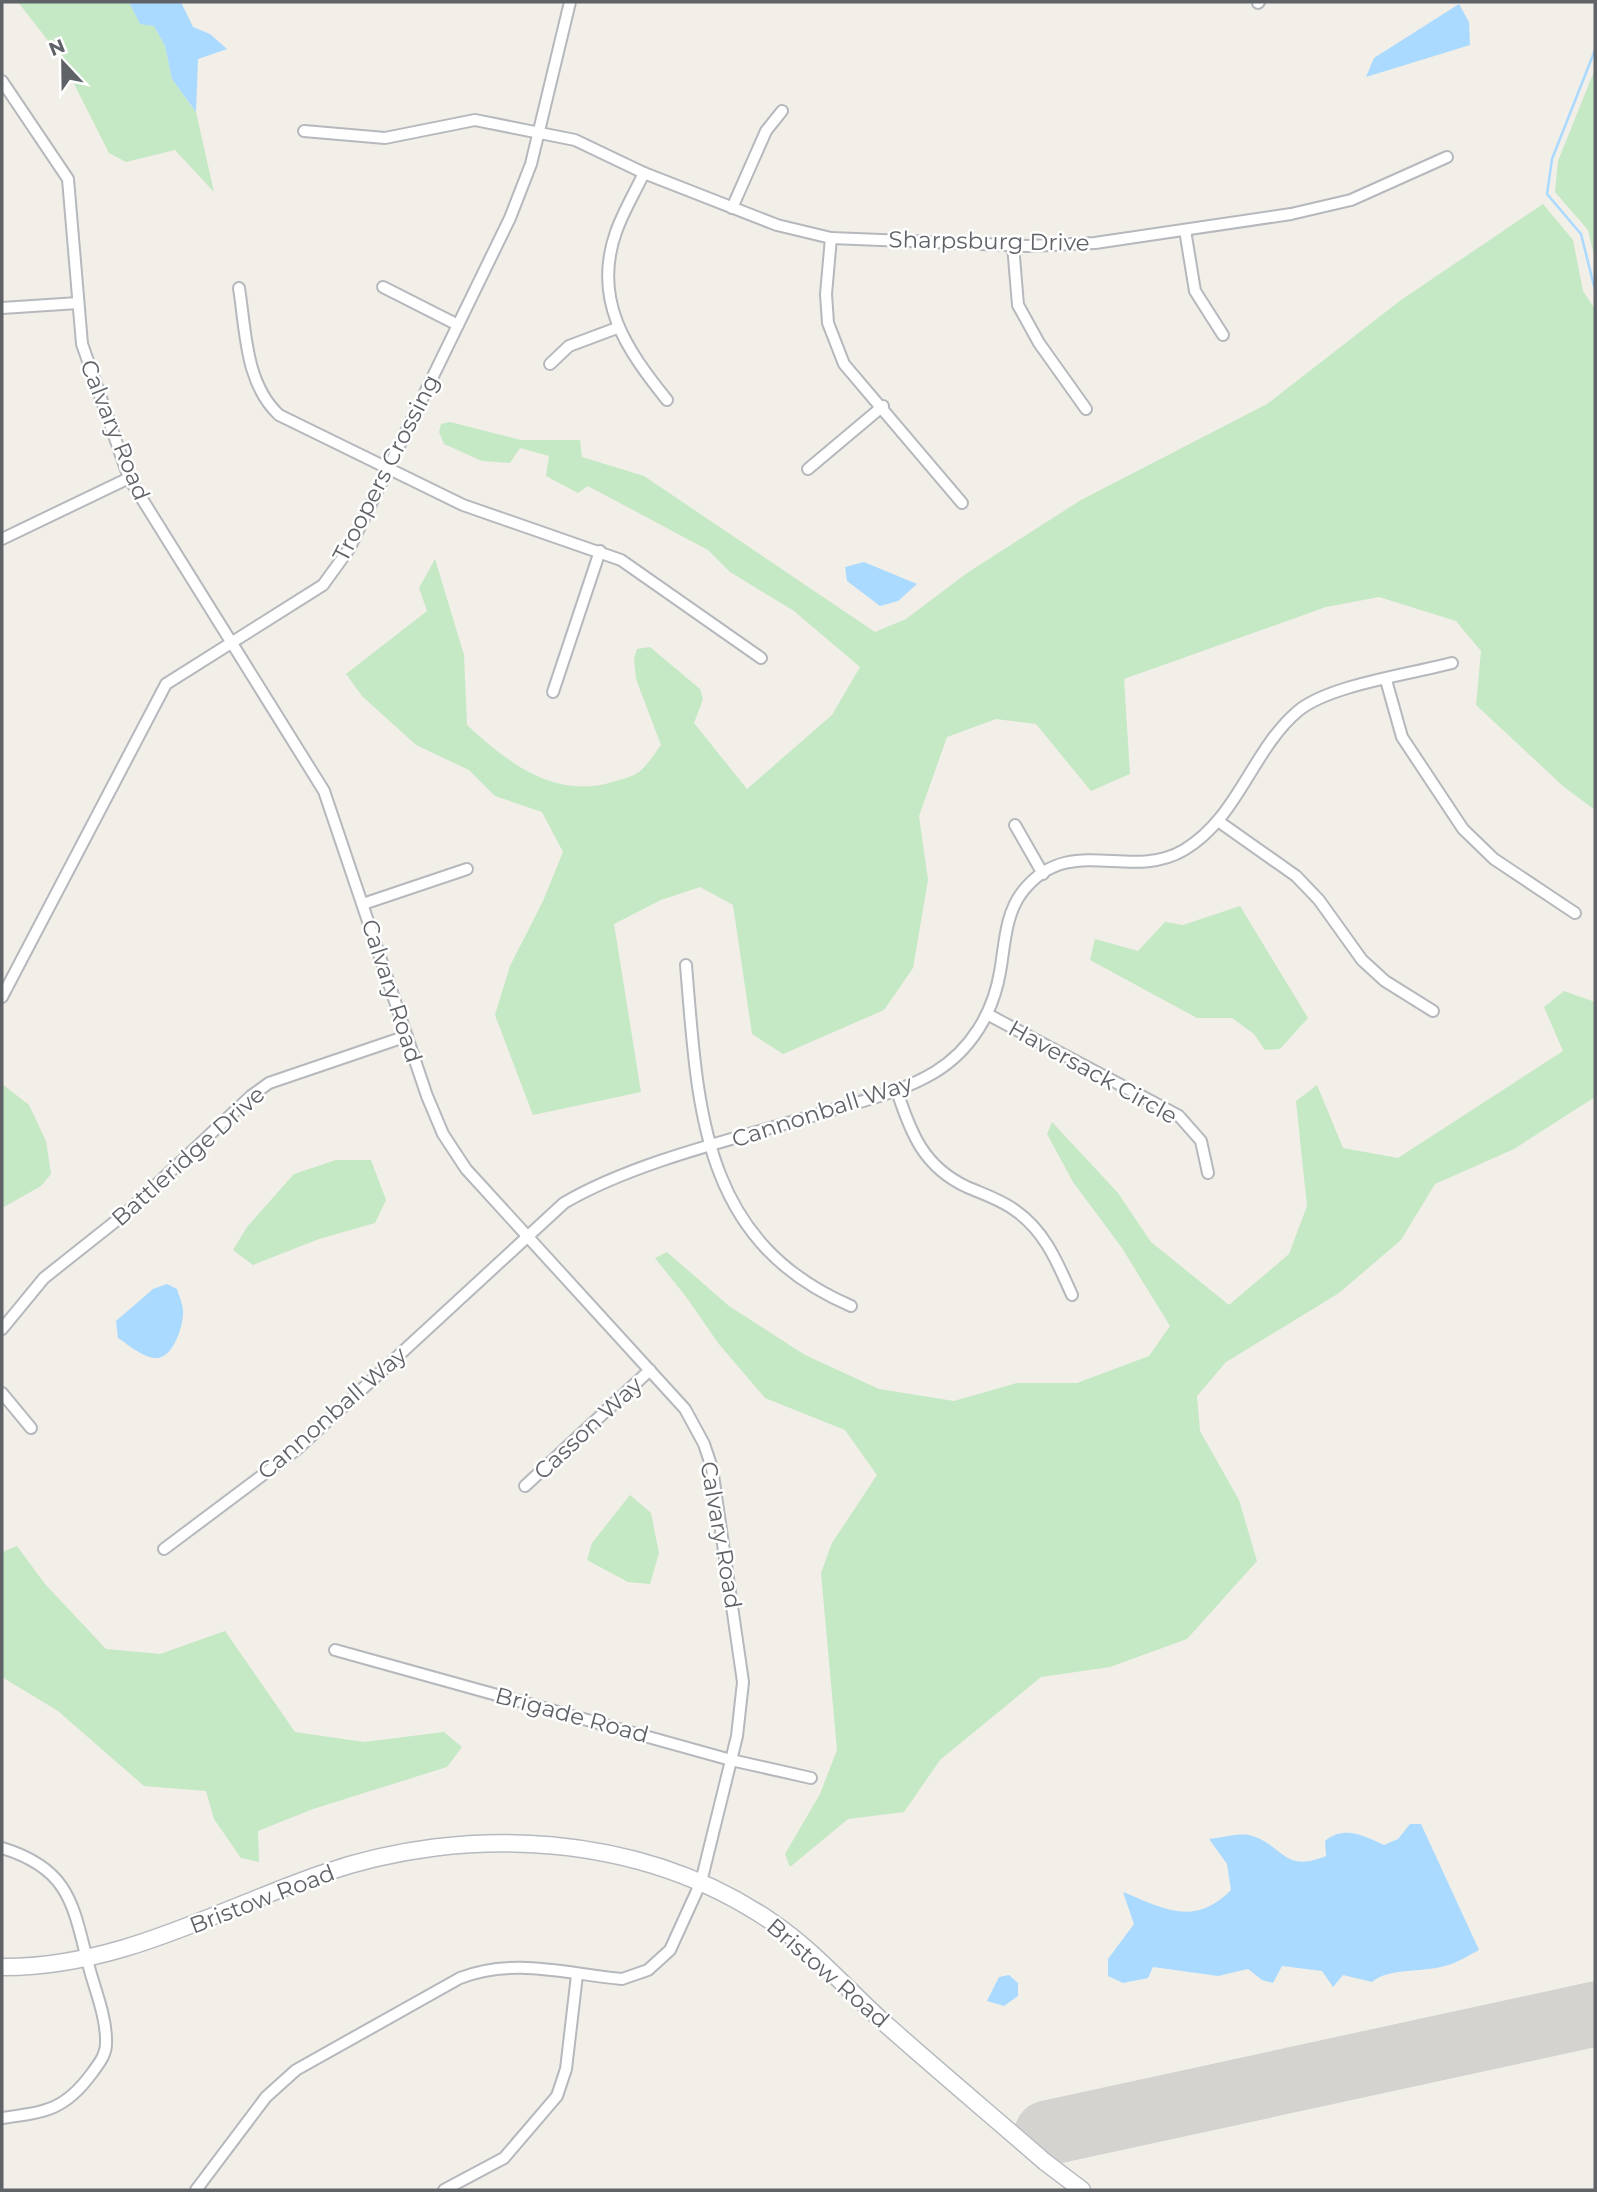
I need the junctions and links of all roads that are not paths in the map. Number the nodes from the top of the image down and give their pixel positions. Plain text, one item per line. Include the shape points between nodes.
1 (570, 2) edge
2 (2, 81) edge
3 (782, 111) dead end
4 (304, 131) dead end
5 (538, 131) junction
6 (1447, 157) dead end
7 (644, 173) junction
8 (732, 208) junction
9 (1185, 230) junction
10 (831, 238) junction
11 (1013, 245) junction
12 (383, 287) dead end
13 (239, 288) dead end
14 (78, 303) junction
15 (2, 308) edge
16 (458, 326) junction
17 (617, 328) junction
18 (1223, 335) dead end
19 (550, 364) dead end
20 (667, 400) dead end
21 (883, 406) junction
22 (1086, 409) dead end
23 (388, 469) junction
24 (808, 469) dead end
25 (129, 478) junction
26 (962, 503) dead end
27 (2, 539) edge
28 (600, 551) junction
29 (230, 641) junction
30 (761, 659) dead end
31 (1452, 663) dead end
32 (1385, 680) junction
33 (554, 692) dead end
34 (1219, 821) junction
35 (1015, 825) dead end
36 (467, 869) dead end
37 (1043, 874) junction
38 (363, 904) junction
39 (1575, 913) dead end
40 (686, 965) dead end
41 (2, 997) edge
42 (1433, 1011) dead end
43 (987, 1014) junction
44 (407, 1036) junction
45 (897, 1091) junction
46 (711, 1147) junction
47 (1208, 1172) dead end
48 (528, 1236) junction
49 (1072, 1295) dead end
50 (851, 1306) dead end
51 (2, 1329) edge
52 (650, 1370) junction
53 (2, 1393) edge
54 (31, 1428) dead end
55 (525, 1486) dead end
56 (164, 1549) dead end
57 (335, 1650) dead end
58 (731, 1759) junction
59 (811, 1778) dead end
60 (2, 1848) edge
61 (701, 1882) junction
62 (87, 1960) junction
63 (2, 1967) edge
64 (577, 1975) junction
65 (2, 2118) edge
66 (195, 2190) edge
67 (444, 2190) edge
68 (1082, 2190) edge

1 - 5 street, Troopers Crossing
2 - 14 street, Calvary Road via 68,179
3 - 8 street via 766,131
4 - 5 street, Sharpsburg Drive via 385,138 475,120
5 - 7 street, Sharpsburg Drive via 575,140
5 - 16 street, Troopers Crossing via 510,218
6 - 9 street, Sharpsburg Drive via 1351,200
7 - 8 street, Sharpsburg Drive
7 - 17 street via 616,230 610,254 608,279
8 - 10 street, Sharpsburg Drive
9 - 11 street, Sharpsburg Drive via 1096,243
9 - 18 street via 1195,291
10 - 11 street, Sharpsburg Drive
10 - 21 street via 828,323 844,364
11 - 22 street via 1018,305 1039,344
12 - 16 street
13 - 23 street via 255,385 266,403 279,415
14 - 15 street
14 - 25 street, Calvary Road via 82,344
16 - 23 street, Troopers Crossing
17 - 19 street via 569,346
17 - 20 street via 634,359
21 - 24 street
21 - 26 street
23 - 28 street via 463,505
23 - 29 street, Troopers Crossing via 349,549 323,585
25 - 27 street
25 - 29 street, Calvary Road
28 - 30 street via 647,576
28 - 33 street
29 - 38 street, Calvary Road via 324,791
29 - 41 street, Troopers Crossing via 166,684
31 - 32 street, Cannonball Way
32 - 34 street, Cannonball Way via 1339,691 1299,710 1280,730
32 - 39 street via 1402,737 1463,829 1494,859
34 - 37 street, Cannonball Way via 1186,849 1152,862 1080,858
34 - 42 street via 1296,876 1362,960 1385,981
35 - 37 street
36 - 38 street
37 - 43 street, Cannonball Way via 1013,906
38 - 44 street, Calvary Road
40 - 46 street via 697,1096
43 - 45 street, Cannonball Way via 974,1038 947,1063
43 - 47 street, Haversack Circle via 1179,1116 1201,1141
44 - 48 street, Calvary Road via 452,1151
44 - 51 street, Battleridge Drive via 269,1083 251,1096 126,1213 44,1278
45 - 46 street, Cannonball Way
45 - 49 street via 911,1132 929,1162 954,1181 1026,1219 1048,1245
46 - 48 street, Cannonball Way via 592,1187 564,1203
46 - 50 street via 723,1186 748,1228 796,1276
48 - 52 street, Calvary Road
48 - 56 street, Cannonball Way via 296,1450
52 - 55 street, Casson Way
52 - 58 street, Calvary Road via 694,1423 712,1468 743,1682
53 - 54 street
57 - 58 street, Brigade Road
58 - 59 street, Brigade Road
58 - 61 street, Calvary Road
60 - 62 street via 44,1866 66,1890 77,1914
61 - 62 main road, Bristow Road via 580,1849 490,1842 443,1845 372,1858 319,1875 174,1933
61 - 64 street, Calvary Road via 670,1950 659,1962 637,1976 622,1979
61 - 68 main road, Bristow Road via 792,1936 941,2072
62 - 63 main road, Bristow Road
62 - 65 street via 107,2036 104,2056 67,2102 38,2113
64 - 66 street, Calvary Road via 521,1965 472,1973 311,2060 266,2098
64 - 67 street via 566,2069 557,2096 504,2158

